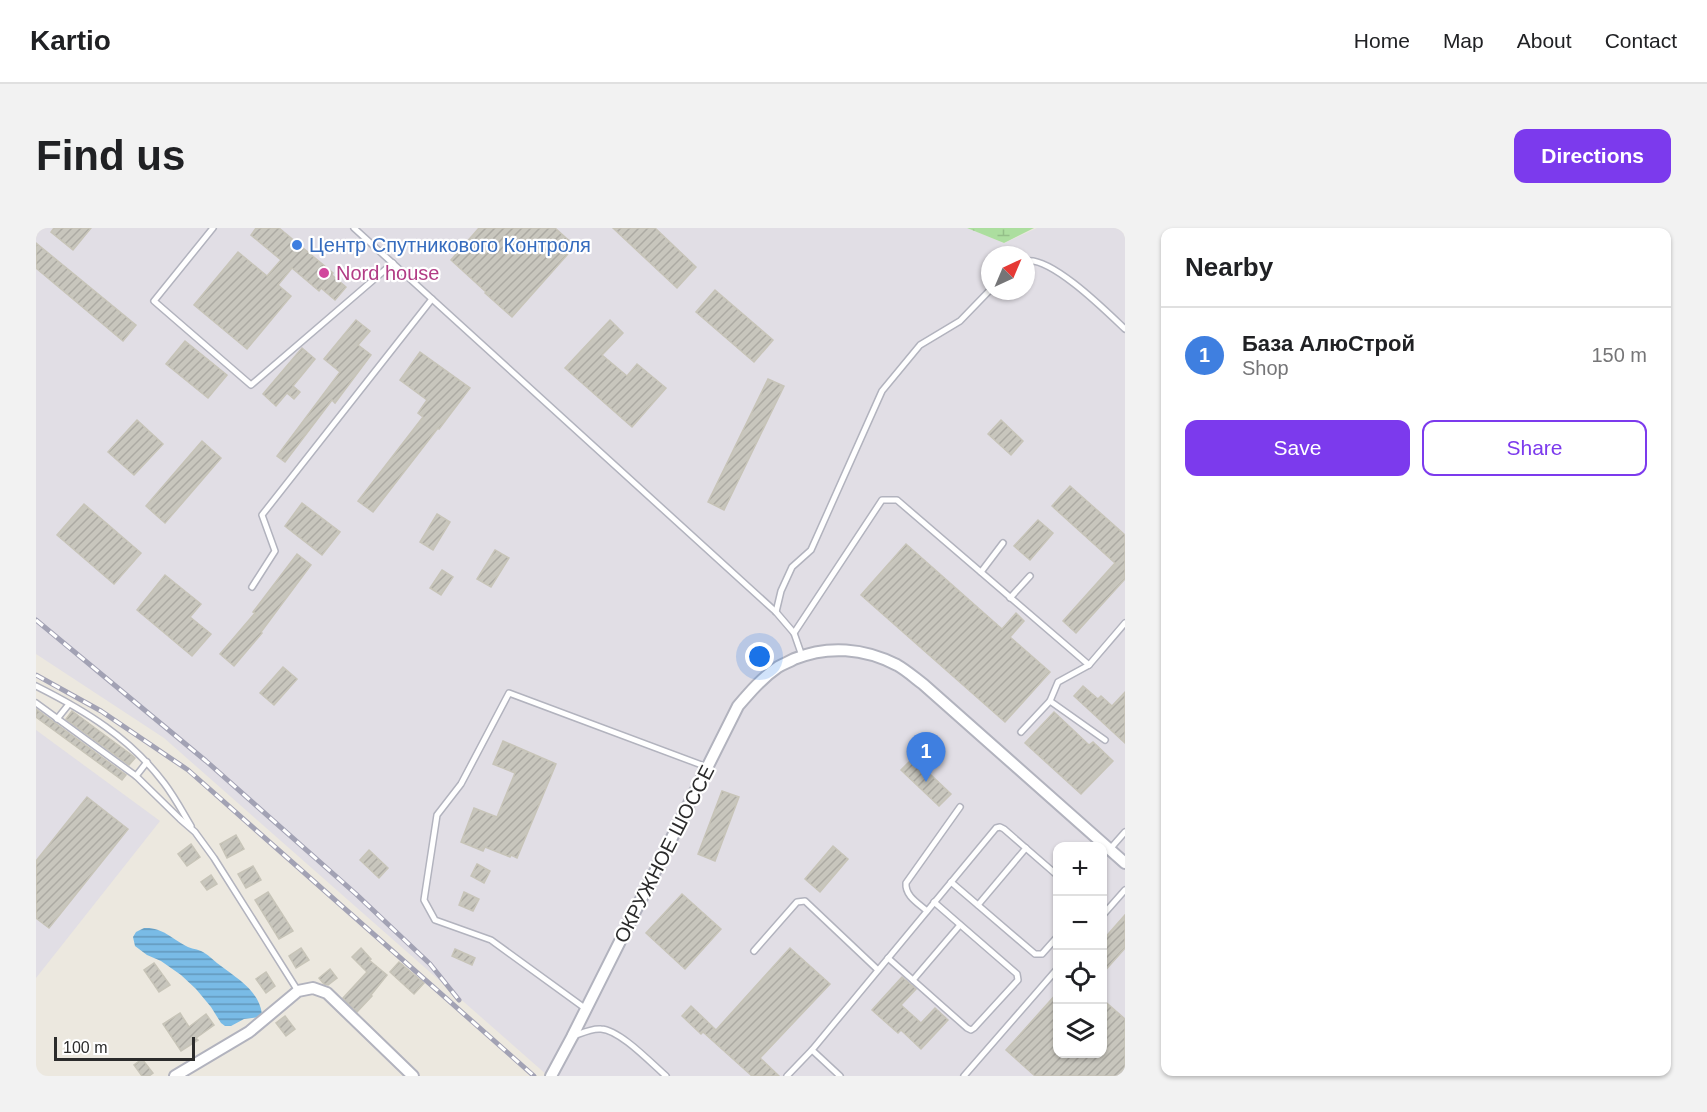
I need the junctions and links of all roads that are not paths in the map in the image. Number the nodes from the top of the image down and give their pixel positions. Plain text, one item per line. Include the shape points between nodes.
1 (213, 228) edge
2 (354, 228) edge
3 (1035, 261) edge
4 (393, 263) junction
5 (432, 299) junction
6 (981, 299) edge
7 (1125, 329) edge
8 (1003, 543) dead end
9 (981, 572) junction
10 (1030, 576) dead end
11 (252, 587) dead end
12 (1010, 598) junction
13 (776, 612) junction
14 (1125, 623) edge
15 (794, 633) junction
16 (802, 656) junction
17 (1089, 665) junction
18 (37, 689) edge
19 (1050, 701) junction
20 (36, 703) edge
21 (69, 704) junction
22 (57, 718) junction
23 (1021, 732) dead end
24 (1105, 740) dead end
25 (147, 762) junction
26 (707, 767) junction
27 (136, 776) junction
28 (960, 807) dead end
29 (195, 832) junction
30 (1125, 832) edge
31 (1026, 848) junction
32 (1110, 849) junction
33 (1125, 862) edge
34 (1053, 872) edge
35 (951, 882) junction
36 (1125, 890) edge
37 (934, 902) junction
38 (978, 905) junction
39 (1107, 910) edge
40 (927, 911) junction
41 (960, 925) junction
42 (1053, 942) edge
43 (754, 951) dead end
44 (888, 958) junction
45 (878, 970) junction
46 (1053, 974) edge
47 (913, 980) junction
48 (298, 991) junction
49 (586, 1008) junction
50 (572, 1037) junction
51 (812, 1050) junction
52 (175, 1076) edge
53 (412, 1076) edge
54 (551, 1076) edge
55 (666, 1076) edge
56 (787, 1076) edge
57 (840, 1076) edge
58 (964, 1076) edge

1 - 4 lane via 154,301 251,385
2 - 4 lane
3 - 7 lane via 1071,280
4 - 5 lane
5 - 11 lane via 262,515 275,551
5 - 13 lane
6 - 13 lane via 960,321 920,345 882,391 812,550 792,567
8 - 9 lane
9 - 12 lane
9 - 15 lane via 897,500 882,500
10 - 12 lane
12 - 17 lane
13 - 15 lane
14 - 17 lane
15 - 16 lane
16 - 26 street, ОКРУЖНОЕ ШОССЕ via 780,665 738,706
16 - 32 street, ОКРУЖНОЕ ШОССЕ via 821,650 844,650 898,666
17 - 19 lane via 1058,682
18 - 21 lane
19 - 23 lane
19 - 24 lane
20 - 22 lane
21 - 22 lane
21 - 25 lane via 96,718
22 - 27 lane
25 - 27 lane
25 - 29 lane
26 - 49 street, ОКРУЖНОЕ ШОССЕ
26 - 49 lane via 509,693 460,784 437,815 424,900 435,920 491,940
27 - 29 lane
28 - 40 lane via 906,883 908,894
29 - 48 lane
30 - 32 lane
31 - 34 lane
31 - 35 lane via 1004,829 996,828
31 - 38 lane
32 - 33 street, ОКРУЖНОЕ ШОССЕ
35 - 37 lane
35 - 38 lane
36 - 39 lane
37 - 40 lane
37 - 41 lane
38 - 42 lane via 1035,954 1042,954
40 - 44 lane
41 - 47 lane
41 - 47 lane via 1017,974 1018,980 971,1030
43 - 45 lane via 797,902 805,901
44 - 45 lane
44 - 47 lane
45 - 51 lane
46 - 58 lane
48 - 52 street via 249,1032
48 - 53 street via 313,988 327,993
49 - 50 street, ОКРУЖНОЕ ШОССЕ
50 - 54 street, ОКРУЖНОЕ ШОССЕ
50 - 55 lane via 601,1029 616,1033
51 - 56 lane
51 - 57 lane

